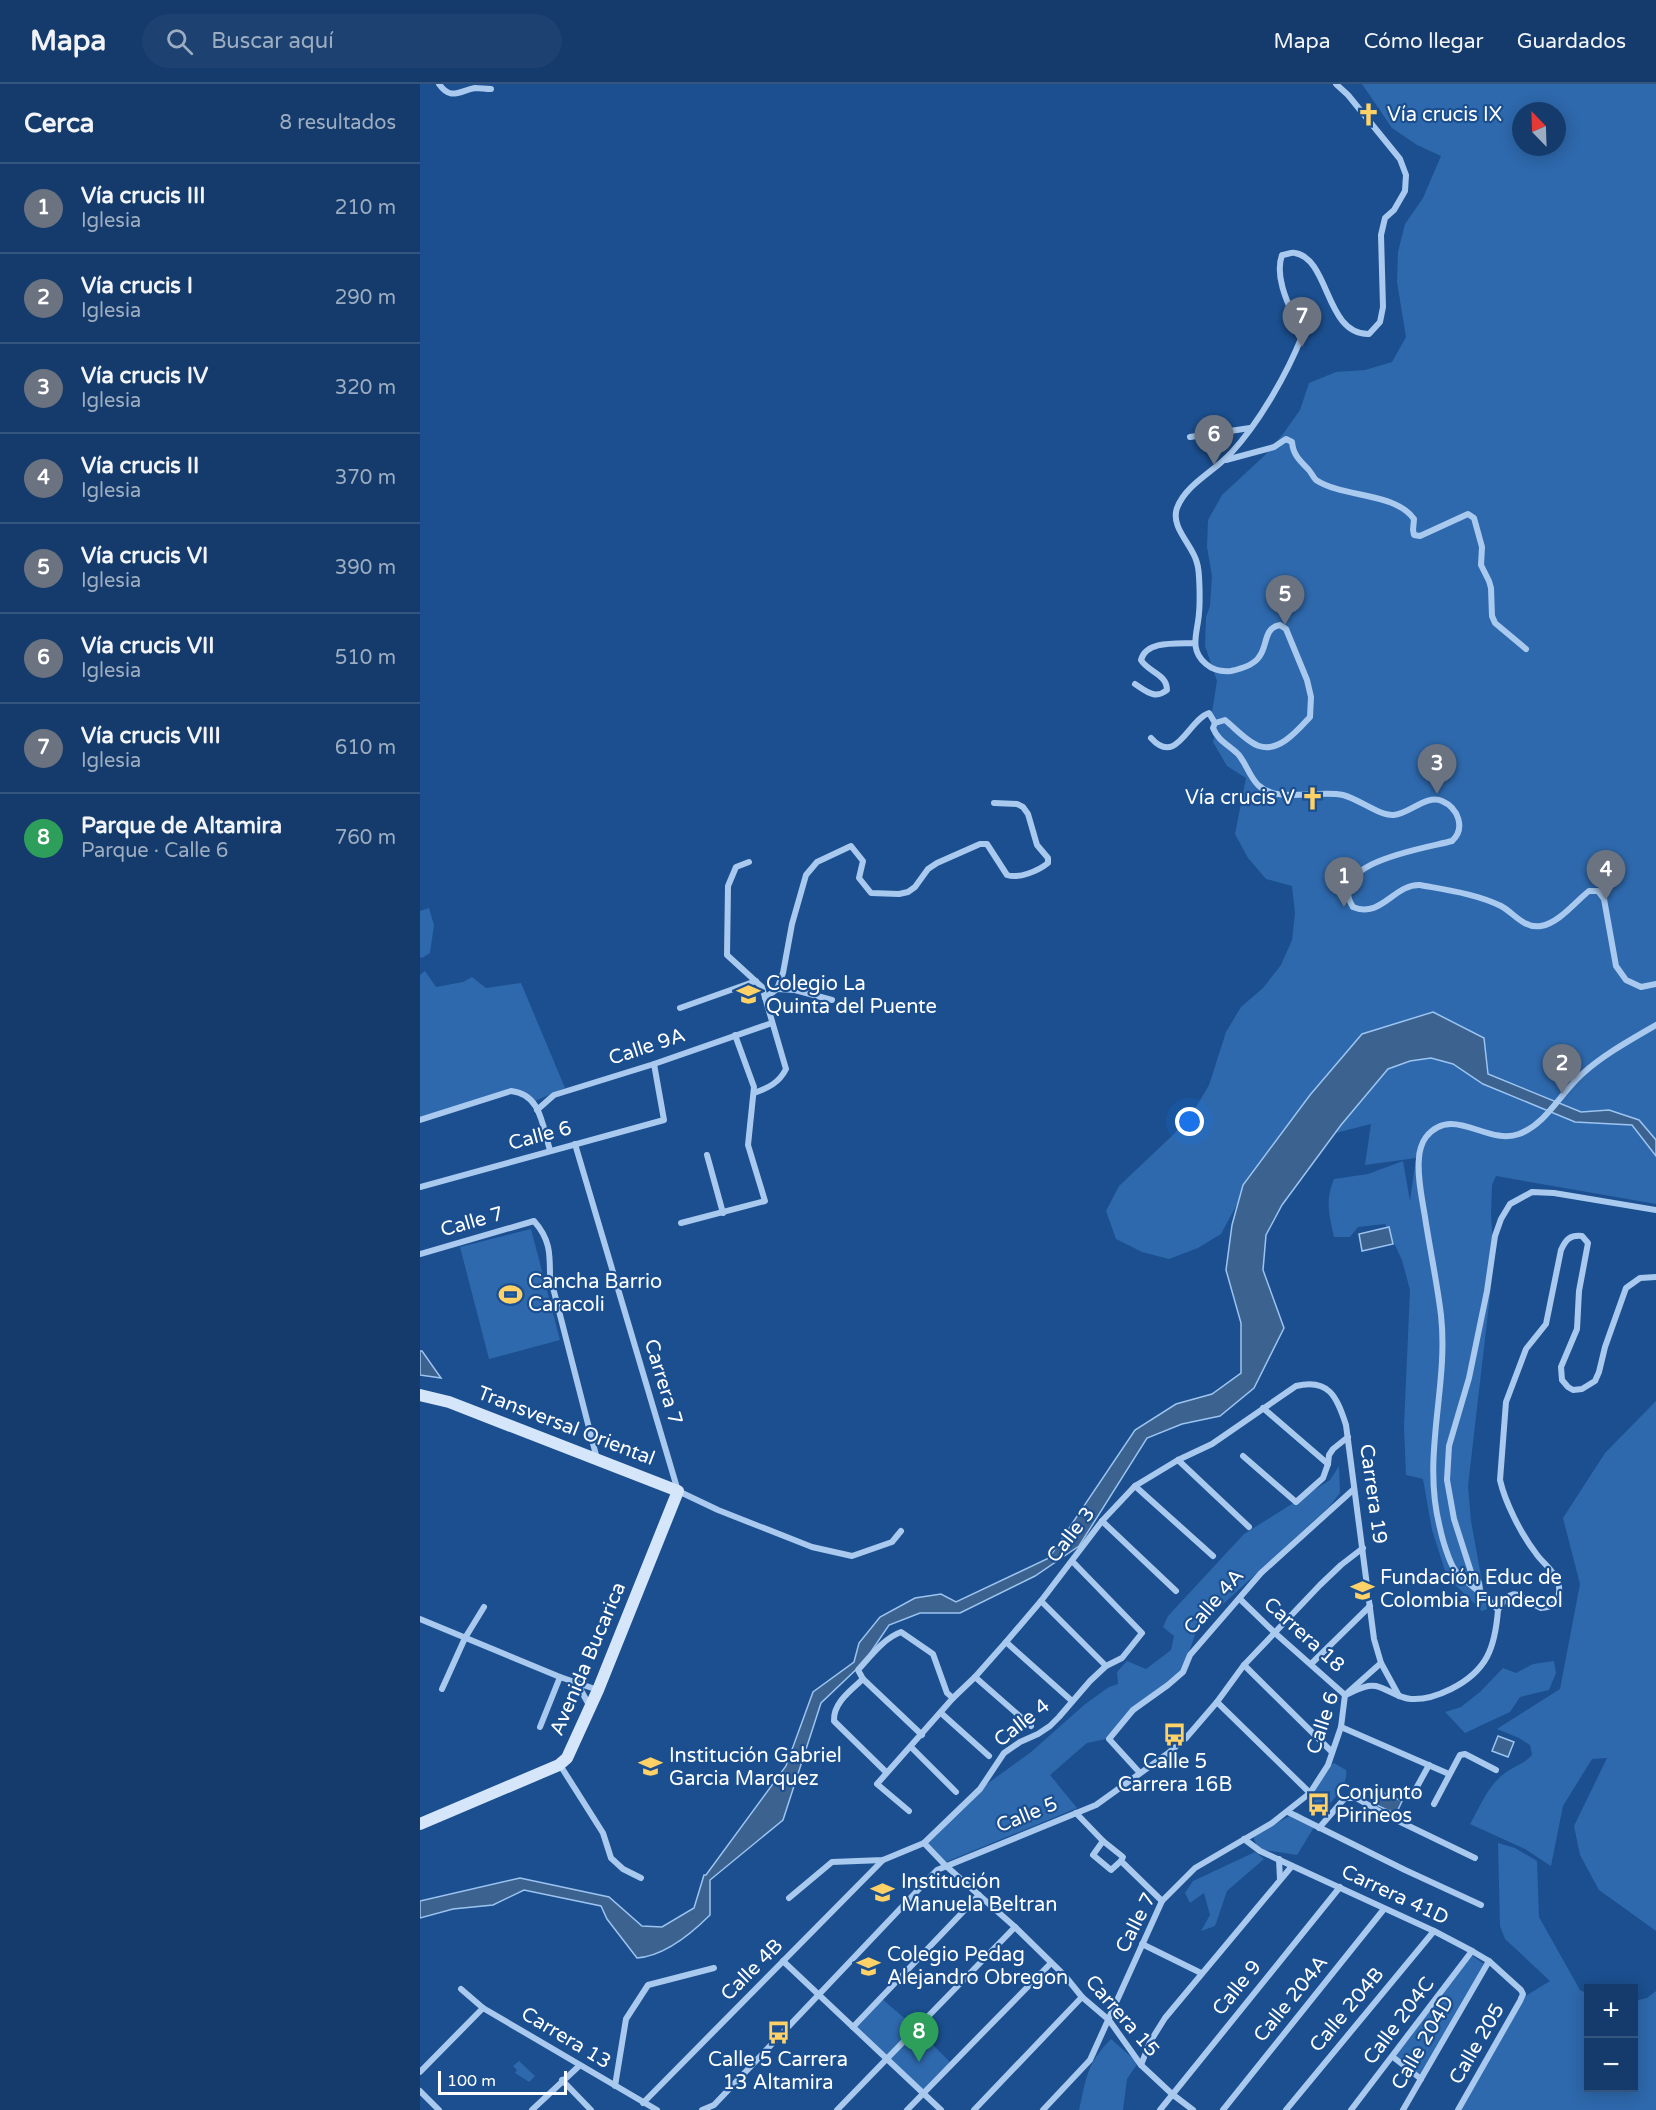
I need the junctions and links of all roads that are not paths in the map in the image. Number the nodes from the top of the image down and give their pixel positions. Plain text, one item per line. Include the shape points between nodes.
1 (439, 84) edge
2 (1336, 84) edge
3 (491, 88) dead end
4 (1251, 428) junction
5 (1190, 437) dead end
6 (1223, 461) junction
7 (1195, 643) junction
8 (1526, 650) dead end
9 (1135, 684) dead end
10 (1215, 723) junction
11 (1151, 738) dead end
12 (993, 803) dead end
13 (749, 862) dead end
14 (756, 981) junction
15 (1656, 984) edge
16 (777, 988) junction
17 (765, 998) junction
18 (832, 1000) dead end
19 (680, 1008) dead end
20 (772, 1023) junction
21 (1656, 1025) edge
22 (735, 1035) junction
23 (654, 1064) junction
24 (754, 1093) junction
25 (537, 1110) junction
26 (420, 1120) edge
27 (575, 1144) junction
28 (550, 1150) junction
29 (707, 1155) dead end
30 (420, 1187) edge
31 (1656, 1210) edge
32 (723, 1213) junction
33 (681, 1223) dead end
34 (420, 1254) edge
35 (1656, 1277) edge
36 (420, 1388) edge
37 (420, 1395) edge
38 (439, 1399) junction
39 (1338, 1400) joint
40 (1263, 1407) junction
41 (1348, 1437) junction
42 (1243, 1456) dead end
43 (598, 1460) junction
44 (1178, 1460) junction
45 (1328, 1464) junction
46 (1135, 1486) junction
47 (1354, 1489) junction
48 (678, 1491) junction
49 (1102, 1521) junction
50 (1250, 1527) dead end
51 (902, 1531) dead end
52 (1363, 1548) junction
53 (1213, 1556) dead end
54 (1072, 1561) junction
55 (1176, 1591) dead end
56 (1480, 1591) junction
57 (1240, 1599) junction
58 (1041, 1601) junction
59 (1370, 1606) junction
60 (484, 1607) dead end
61 (1498, 1610) junction
62 (420, 1619) edge
63 (1275, 1633) junction
64 (465, 1638) junction
65 (1006, 1642) junction
66 (1381, 1663) junction
67 (1311, 1664) junction
68 (1244, 1665) junction
69 (1106, 1666) junction
70 (560, 1677) junction
71 (975, 1677) junction
72 (863, 1679) junction
73 (576, 1683) junction
74 (442, 1689) dead end
75 (598, 1690) junction
76 (1345, 1695) junction
77 (1399, 1696) junction
78 (953, 1698) junction
79 (1072, 1701) junction
80 (1217, 1702) junction
81 (590, 1708) junction
82 (941, 1713) junction
83 (1031, 1726) dead end
84 (540, 1727) dead end
85 (1341, 1727) junction
86 (922, 1735) junction
87 (911, 1747) junction
88 (1332, 1752) junction
89 (989, 1756) dead end
90 (559, 1764) junction
91 (1429, 1765) junction
92 (1496, 1770) dead end
93 (886, 1772) junction
94 (1140, 1773) junction
95 (1449, 1774) junction
96 (956, 1792) dead end
97 (1310, 1793) junction
98 (1413, 1794) dead end
99 (1434, 1804) dead end
100 (909, 1811) dead end
101 (1288, 1812) junction
102 (1076, 1813) junction
103 (420, 1824) edge
104 (1319, 1828) junction
105 (1244, 1839) junction
106 (1103, 1841) junction
107 (924, 1843) junction
108 (1475, 1858) dead end
109 (1279, 1859) junction
110 (883, 1860) junction
111 (1120, 1861) junction
112 (945, 1865) junction
113 (1292, 1866) junction
114 (641, 1878) dead end
115 (1280, 1881) junction
116 (1340, 1887) junction
117 (979, 1895) junction
118 (789, 1898) dead end
119 (1162, 1901) junction
120 (1481, 1905) dead end
121 (1384, 1909) junction
122 (1015, 1927) junction
123 (1434, 1931) junction
124 (1142, 1944) junction
125 (1472, 1951) junction
126 (783, 1961) junction
127 (1489, 1961) junction
128 (1051, 1963) junction
129 (714, 1968) dead end
130 (1201, 1973) junction
131 (461, 1989) dead end
132 (1523, 1994) joint
133 (819, 1995) junction
134 (1082, 1997) junction
135 (483, 2008) junction
136 (1109, 2020) junction
137 (853, 2027) junction
138 (1392, 2057) junction
139 (886, 2060) junction
140 (1142, 2065) junction
141 (579, 2066) junction
142 (420, 2072) edge
143 (1421, 2079) junction
144 (562, 2080) junction
145 (615, 2086) junction
146 (420, 2091) edge
147 (923, 2093) junction
148 (1172, 2094) junction
149 (644, 2103) junction
150 (439, 2110) edge
151 (532, 2110) edge
152 (591, 2110) edge
153 (657, 2110) edge
154 (702, 2110) edge
155 (837, 2110) edge
156 (907, 2110) edge
157 (941, 2110) edge
158 (974, 2110) edge
159 (1043, 2110) edge
160 (1160, 2110) edge
161 (1193, 2110) edge
162 (1223, 2110) edge
163 (1286, 2110) edge
164 (1351, 2110) edge
165 (1403, 2110) edge
166 (1458, 2110) edge

1 - 3 street via 451,94
2 - 4 street via 1400,159 1406,175 1405,191 1385,218 1380,322 1369,334 1349,329 1309,261 1295,253 1282,255 1282,283 1302,336
4 - 5 street
4 - 6 street
6 - 7 street via 1187,493 1177,510 1178,527 1197,562 1200,612
6 - 8 street via 1274,447 1286,439 1292,442 1300,463 1315,479 1408,510 1414,519 1414,535 1420,536 1468,514 1474,518 1482,547 1481,565 1491,588 1492,616
7 - 9 street via 1155,646 1143,652 1144,666 1167,684 1161,695 1153,695
7 - 10 street via 1198,658 1212,669 1230,671 1260,657 1268,633 1280,625 1286,629 1311,697 1310,717 1288,739 1273,746 1260,746 1225,720
10 - 11 street via 1209,713 1203,715 1181,739 1166,748
10 - 15 street via 1216,737 1239,756 1259,786 1269,792 1332,793 1394,815 1434,799 1443,801 1456,813 1461,823 1459,835 1452,841 1379,860 1355,876 1348,894 1353,907 1371,909 1403,888 1420,885 1486,899 1529,926 1542,926 1557,919 1589,891 1598,891 1604,899 1616,966 1626,980 1641,987
12 - 16 street via 1023,807 1048,863 1016,878 1007,875 987,844 981,844 937,863 915,887 899,894 871,893 859,878 863,861 851,846 823,858 806,874
13 - 14 street via 736,867 728,886 727,955
14 - 17 street
14 - 19 street
16 - 17 street
16 - 18 street
17 - 20 street
20 - 22 street, Calle 9A
20 - 24 street via 786,1070 781,1079
21 - 56 street via 1580,1076 1533,1128 1516,1136 1502,1136 1451,1123 1438,1126 1425,1138 1418,1157 1442,1337 1432,1488 1440,1528 1455,1570
22 - 23 street, Calle 9A
22 - 24 street
23 - 25 street, Calle 9A via 554,1095
23 - 27 street, Calle 6 via 664,1120
24 - 32 street via 748,1144 765,1201
25 - 26 street via 535,1101 522,1092 510,1091
25 - 28 street
27 - 28 street, Calle 6
27 - 48 street, Carrera 7
28 - 30 street, Calle 6
29 - 32 street
31 - 56 street via 1554,1192 1532,1192 1509,1204 1501,1219 1469,1378 1449,1446 1447,1480 1454,1519
32 - 33 street
34 - 43 street, Calle 7 via 534,1221 543,1231 549,1249 550,1276
35 - 61 street via 1640,1278 1626,1288 1595,1381 1573,1390 1562,1380 1561,1372 1577,1329 1588,1242 1574,1235 1566,1240 1557,1262 1546,1324 1526,1349 1506,1402 1500,1480 1526,1538 1556,1578 1559,1595 1552,1606 1541,1608 1516,1594 1510,1595
36 - 38 main road, Transversal Oriental
37 - 38 main road, Transversal Oriental
38 - 43 main road, Transversal Oriental
39 - 40 street, Calle 3 via 1323,1386 1310,1383 1296,1386
39 - 41 street, Carrera 19
40 - 44 street, Calle 3 via 1212,1444
40 - 45 street
41 - 45 street via 1333,1449
41 - 47 street, Carrera 19
42 - 45 street via 1296,1502 1323,1478
43 - 48 main road, Transversal Oriental
44 - 46 street, Calle 3
44 - 50 street
46 - 49 street, Calle 3
46 - 53 street
47 - 52 street, Carrera 19
47 - 57 street, Calle 4A via 1261,1573
48 - 51 street via 812,1547 852,1556 892,1542
48 - 75 main road, Avenida Bucarica
49 - 54 street, Calle 3
49 - 55 street
52 - 59 street, Carrera 19
52 - 63 street, Calle 5 via 1341,1565
54 - 58 street, Calle 3
54 - 69 street, Calle 4 via 1142,1633 1122,1658
56 - 61 street
57 - 63 street, Carrera 18
57 - 94 street, Calle 4A via 1190,1654 1183,1672 1133,1710 1109,1739
58 - 65 street, Calle 3
58 - 69 street
59 - 66 street, Carrera 19
59 - 67 street, Calle 6
60 - 64 street
61 - 77 street via 1490,1651 1473,1676 1437,1696
62 - 64 street
63 - 67 street, Carrera 18
63 - 68 street, Calle 5
64 - 70 street
64 - 74 street
65 - 71 street, Calle 3
65 - 79 street
66 - 76 street, Calle 6
66 - 77 street, Carrera 19
67 - 76 street, Carrera 18
68 - 80 street, Calle 5
68 - 88 street
69 - 79 street, Calle 4
70 - 73 street
70 - 84 street
71 - 78 street, Calle 3
71 - 83 street
72 - 78 street via 858,1670 880,1646 901,1632 933,1654 947,1693
72 - 86 street
72 - 93 street via 844,1697 834,1721
73 - 75 street
73 - 81 street
75 - 81 main road, Avenida Bucarica
76 - 77 street via 1376,1686
76 - 85 street, Calle 6
78 - 82 street, Calle 3
79 - 107 street, Calle 4 via 1050,1726 1005,1754 980,1789
80 - 94 street, Calle 5 via 1186,1738
80 - 97 street
81 - 90 main road, Avenida Bucarica via 567,1758
82 - 86 street, Calle 3
82 - 89 street
85 - 88 street, Calle 6
85 - 91 street
86 - 87 street, Calle 3
87 - 93 street, Calle 3
87 - 96 street
88 - 97 street, Calle 6
90 - 103 main road, Avenida Bucarica
90 - 114 street via 603,1833 611,1858
91 - 95 street
91 - 98 street
92 - 95 street via 1462,1754
93 - 100 street, Calle 3 via 877,1784
94 - 102 street, Calle 5 via 1096,1805
95 - 99 street
97 - 101 street, Calle 6
101 - 104 street
101 - 105 street, Calle 6
102 - 106 street
102 - 112 street, Calle 5
104 - 108 street via 1345,1798 1356,1798
104 - 120 street
105 - 109 street, Carrera 41D
105 - 119 street, Calle 7 via 1195,1868
106 - 111 street via 1123,1857
106 - 111 street via 1093,1856 1111,1870
107 - 110 street
107 - 112 street, Carrera 15
109 - 113 street, Carrera 41D
109 - 115 street
110 - 118 street via 832,1862
110 - 126 street, Calle 4B
111 - 119 street
112 - 117 street, Carrera 15
112 - 133 street, Calle 5
113 - 115 street, Calle 9
113 - 116 street, Carrera 41D
115 - 130 street, Calle 9
116 - 121 street, Carrera 41D
116 - 148 street, Calle 9
117 - 122 street, Carrera 15
117 - 137 street
119 - 124 street, Calle 7
121 - 123 street, Carrera 41D
121 - 162 street, Calle 204A
122 - 128 street, Carrera 15
122 - 139 street
123 - 125 street, Carrera 41D
123 - 163 street, Calle 204B
124 - 130 street
124 - 136 street, Calle 7
125 - 127 street, Carrera 41D
125 - 138 street, Calle 204C
126 - 133 street
126 - 149 street, Calle 4B
127 - 132 street, Carrera 41D
127 - 143 street, Calle 204D
128 - 134 street, Carrera 15
128 - 147 street
129 - 145 street via 648,1985 626,2019
130 - 140 street, Calle 9 via 1165,2018
131 - 135 street, Carrera 13
132 - 166 street, Calle 205
133 - 137 street
133 - 154 street, Calle 5 via 714,2105
134 - 136 street, Carrera 15
134 - 158 street
135 - 141 street, Carrera 13
135 - 142 street
136 - 140 street, Carrera 15
136 - 159 street, Calle 7 via 1090,2060
137 - 139 street
138 - 143 street
138 - 164 street, Calle 204C
139 - 147 street
139 - 155 street
140 - 148 street, Carrera 15
141 - 144 street
141 - 145 street, Carrera 13
143 - 165 street, Calle 204D
144 - 151 street
144 - 152 street
145 - 149 street, Carrera 13
146 - 150 street
147 - 156 street
147 - 157 street
148 - 160 street, Calle 9
148 - 161 street, Carrera 15
149 - 153 street, Carrera 13

